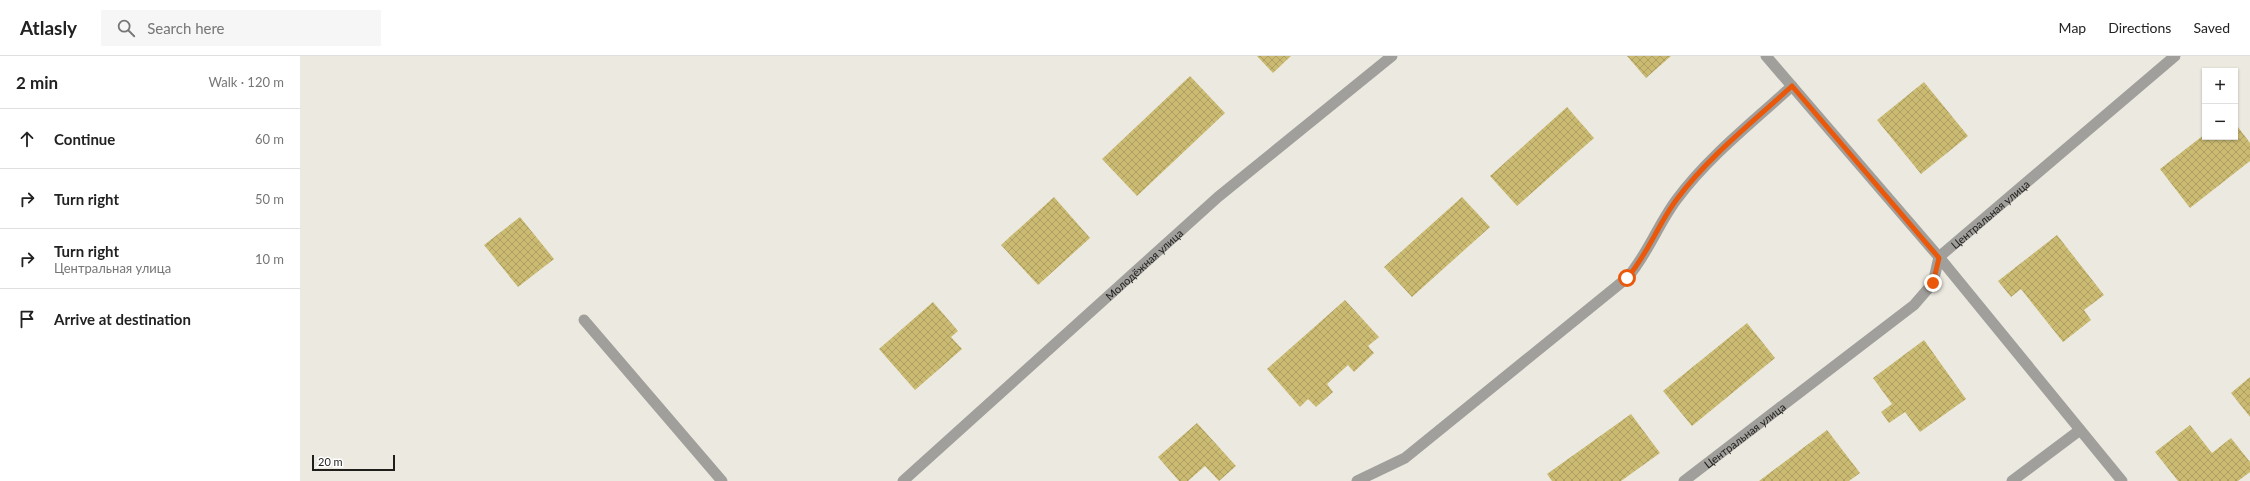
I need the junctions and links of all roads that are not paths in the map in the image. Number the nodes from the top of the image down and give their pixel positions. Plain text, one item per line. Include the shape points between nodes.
1 (1392, 56) edge
2 (1766, 56) edge
3 (2175, 56) edge
4 (1792, 86) junction
5 (1939, 258) junction
6 (584, 320) dead end
7 (2080, 430) junction
8 (722, 481) edge
9 (903, 481) edge
10 (1357, 481) edge
11 (1684, 481) edge
12 (2012, 481) edge
13 (2122, 481) edge

1 - 9 street, Молодёжная улица via 1218,197
2 - 4 street
3 - 5 street, Центральная улица
4 - 5 street
4 - 10 street via 1695,176 1676,200 1641,262 1627,278 1405,458
5 - 7 street
5 - 11 street, Центральная улица via 1933,283 1914,305
6 - 8 street
7 - 12 street
7 - 13 street

